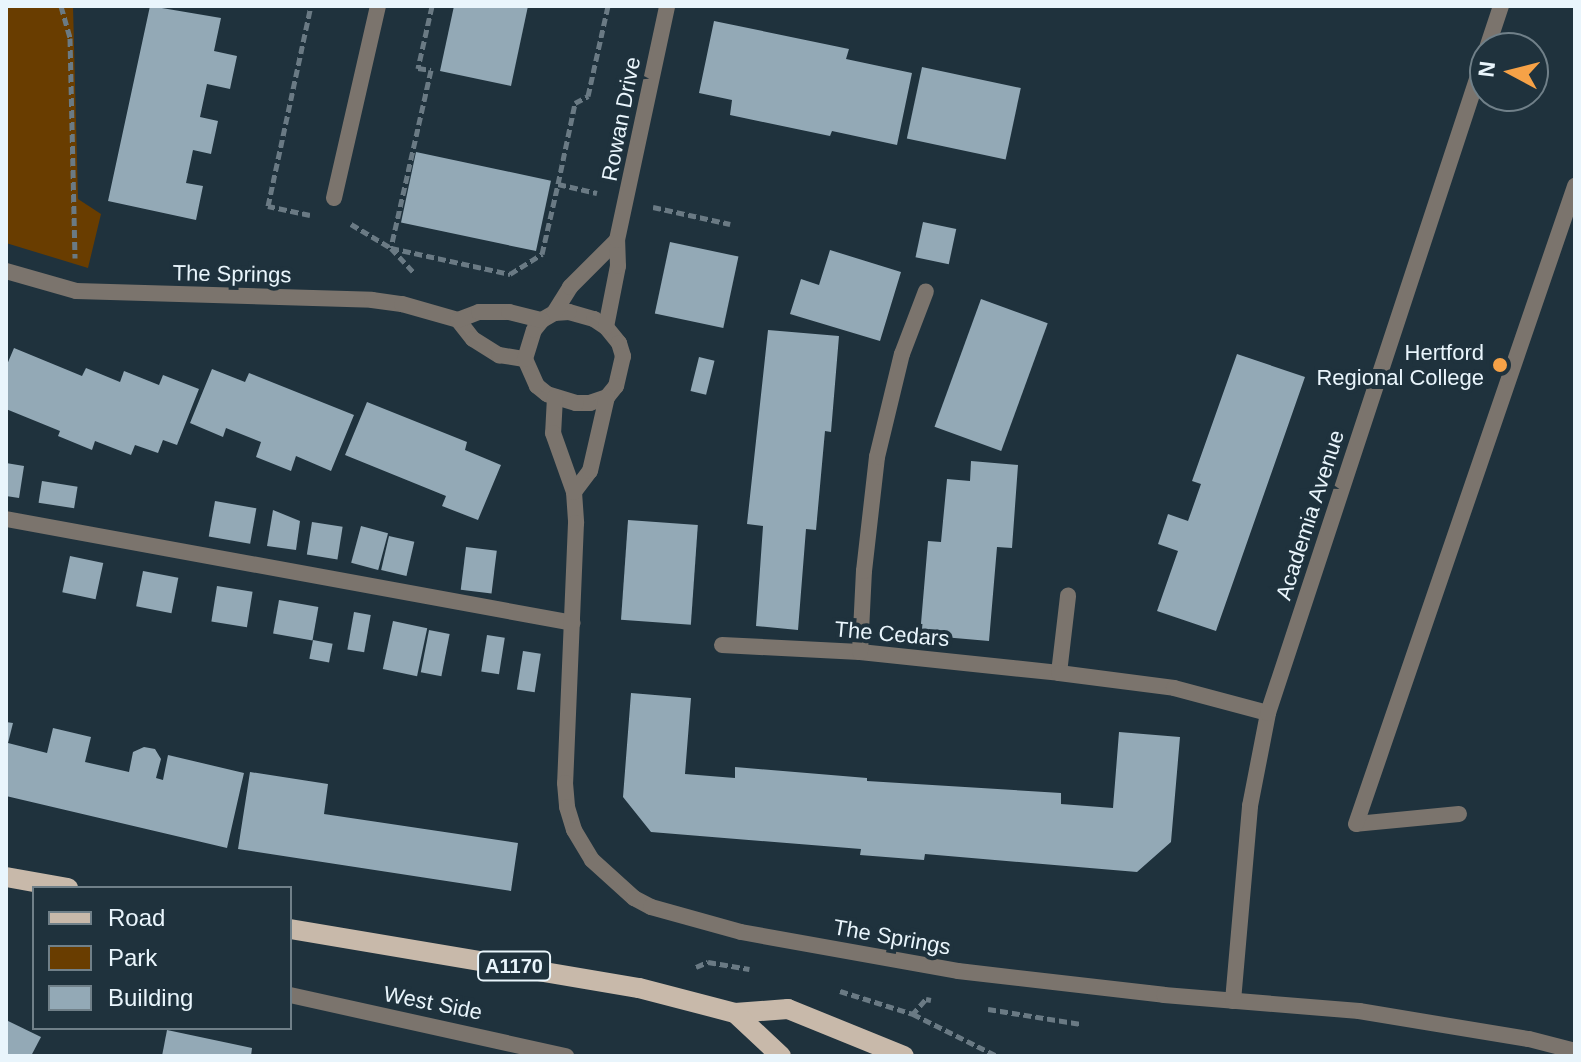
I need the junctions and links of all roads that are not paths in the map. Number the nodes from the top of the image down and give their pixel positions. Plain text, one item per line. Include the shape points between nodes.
1 (378, 6) edge
2 (667, 6) edge
3 (1501, 6) edge
4 (1492, 32) edge
5 (1469, 104) edge
6 (1575, 186) edge
7 (334, 198) dead end
8 (617, 240) junction
9 (6, 271) edge
10 (926, 291) dead end
11 (548, 316) junction
12 (458, 320) junction
13 (606, 327) junction
14 (525, 359) junction
15 (555, 397) junction
16 (607, 397) junction
17 (574, 492) junction
18 (6, 519) edge
19 (1068, 596) dead end
20 (573, 623) junction
21 (722, 645) dead end
22 (860, 652) junction
23 (1059, 673) junction
24 (1268, 713) junction
25 (1459, 814) dead end
26 (6, 877) edge
27 (57, 886) edge
28 (292, 929) edge
29 (292, 995) edge
30 (1233, 1001) junction
31 (735, 1013) junction
32 (1575, 1051) edge
33 (566, 1056) edge
34 (781, 1056) edge
35 (904, 1056) edge

1 - 7 street
2 - 8 street, Rowan Drive
3 - 4 street
5 - 24 street, Academia Avenue
6 - 25 street via 1356,824
8 - 11 street
8 - 13 street, Rowan Drive via 618,266
9 - 12 street, The Springs via 76,291 372,300
10 - 22 street via 897,369 877,457
11 - 12 street, The Springs via 479,312
11 - 13 street via 581,314
11 - 14 street via 534,330
12 - 14 street via 473,339 499,355
13 - 16 street via 623,356 616,386
14 - 15 street via 537,386
15 - 16 street via 576,403
15 - 17 street, The Springs via 553,433
16 - 17 street, The Springs via 590,471
17 - 20 street, The Springs
18 - 20 street
19 - 23 street
20 - 30 street, The Springs via 567,807 592,860 634,898 741,932 928,966
21 - 22 street, The Cedars
22 - 23 street, The Cedars
23 - 24 street, The Cedars via 1174,688
24 - 30 street, Academia Avenue via 1250,806
26 - 27 main road
28 - 31 main road, A1170 via 639,988
29 - 33 street, West Side
30 - 32 street, The Springs via 1359,1011
31 - 34 main road, A1170
31 - 35 main road, A1170 via 788,1009

